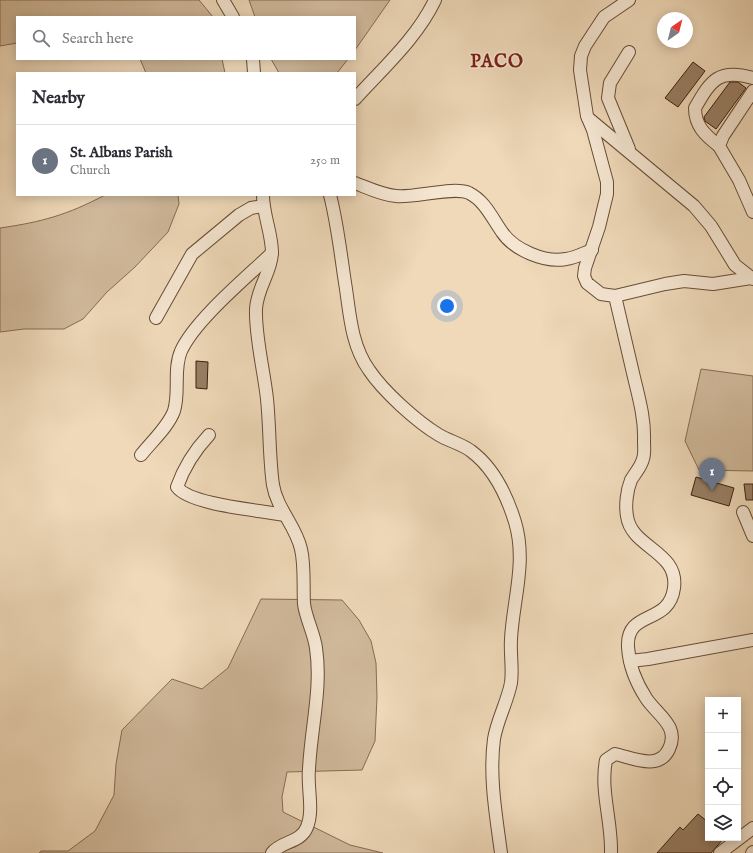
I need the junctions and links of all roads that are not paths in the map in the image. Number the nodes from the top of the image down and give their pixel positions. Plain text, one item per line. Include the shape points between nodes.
1 (223, 0) edge
2 (435, 0) edge
3 (629, 0) edge
4 (232, 16) edge
5 (629, 52) dead end
6 (253, 60) edge
7 (254, 72) edge
8 (753, 78) edge
9 (753, 91) edge
10 (356, 98) edge
11 (587, 116) junction
12 (719, 146) junction
13 (631, 153) junction
14 (356, 183) edge
15 (330, 196) edge
16 (263, 201) edge
17 (753, 212) edge
18 (592, 250) junction
19 (272, 253) junction
20 (752, 279) edge
21 (614, 296) junction
22 (156, 318) dead end
23 (209, 435) dead end
24 (141, 455) dead end
25 (743, 512) dead end
26 (284, 515) junction
27 (753, 536) edge
28 (753, 640) edge
29 (630, 661) junction
30 (753, 828) edge
31 (272, 853) edge
32 (501, 853) edge
33 (611, 853) edge
34 (720, 853) edge

1 - 4 street
2 - 10 street via 417,28 378,76
3 - 11 street via 604,17 581,56 580,70
5 - 13 street via 610,83 608,98
6 - 7 street
8 - 12 street via 729,73 719,78 713,82 695,108 697,124
9 - 12 street
11 - 13 street
11 - 18 street via 607,182 607,194
12 - 17 street via 739,180
13 - 20 street via 694,206 735,265
14 - 18 street via 397,196 458,191 468,193 490,212 508,240 520,250 553,260 566,259
15 - 32 street via 351,325 356,346 367,368 415,417 439,435 464,446 484,463 504,493 516,528 521,557 511,639 512,672 507,698 497,722 493,757 492,786
16 - 19 street
16 - 22 street via 239,216 192,254
18 - 21 street via 585,268 584,276 587,283 601,294
19 - 24 street via 208,316 182,350 178,360 174,411
19 - 26 street via 271,262 257,294 256,311 274,486 277,501
20 - 21 street via 713,284 684,281
21 - 29 street via 643,416 643,459 631,481 627,517 638,539 656,551 671,567 674,587 672,596 662,612 632,627 628,646
23 - 26 street via 198,448 177,487 205,502
25 - 27 street
26 - 31 street via 301,548 305,606 316,648 316,712 309,768 310,808 307,829 298,839 277,848
28 - 29 street
29 - 33 street via 647,699 670,727 672,739 669,750 658,761 650,762 615,754 606,760 603,774 612,833
30 - 34 street

